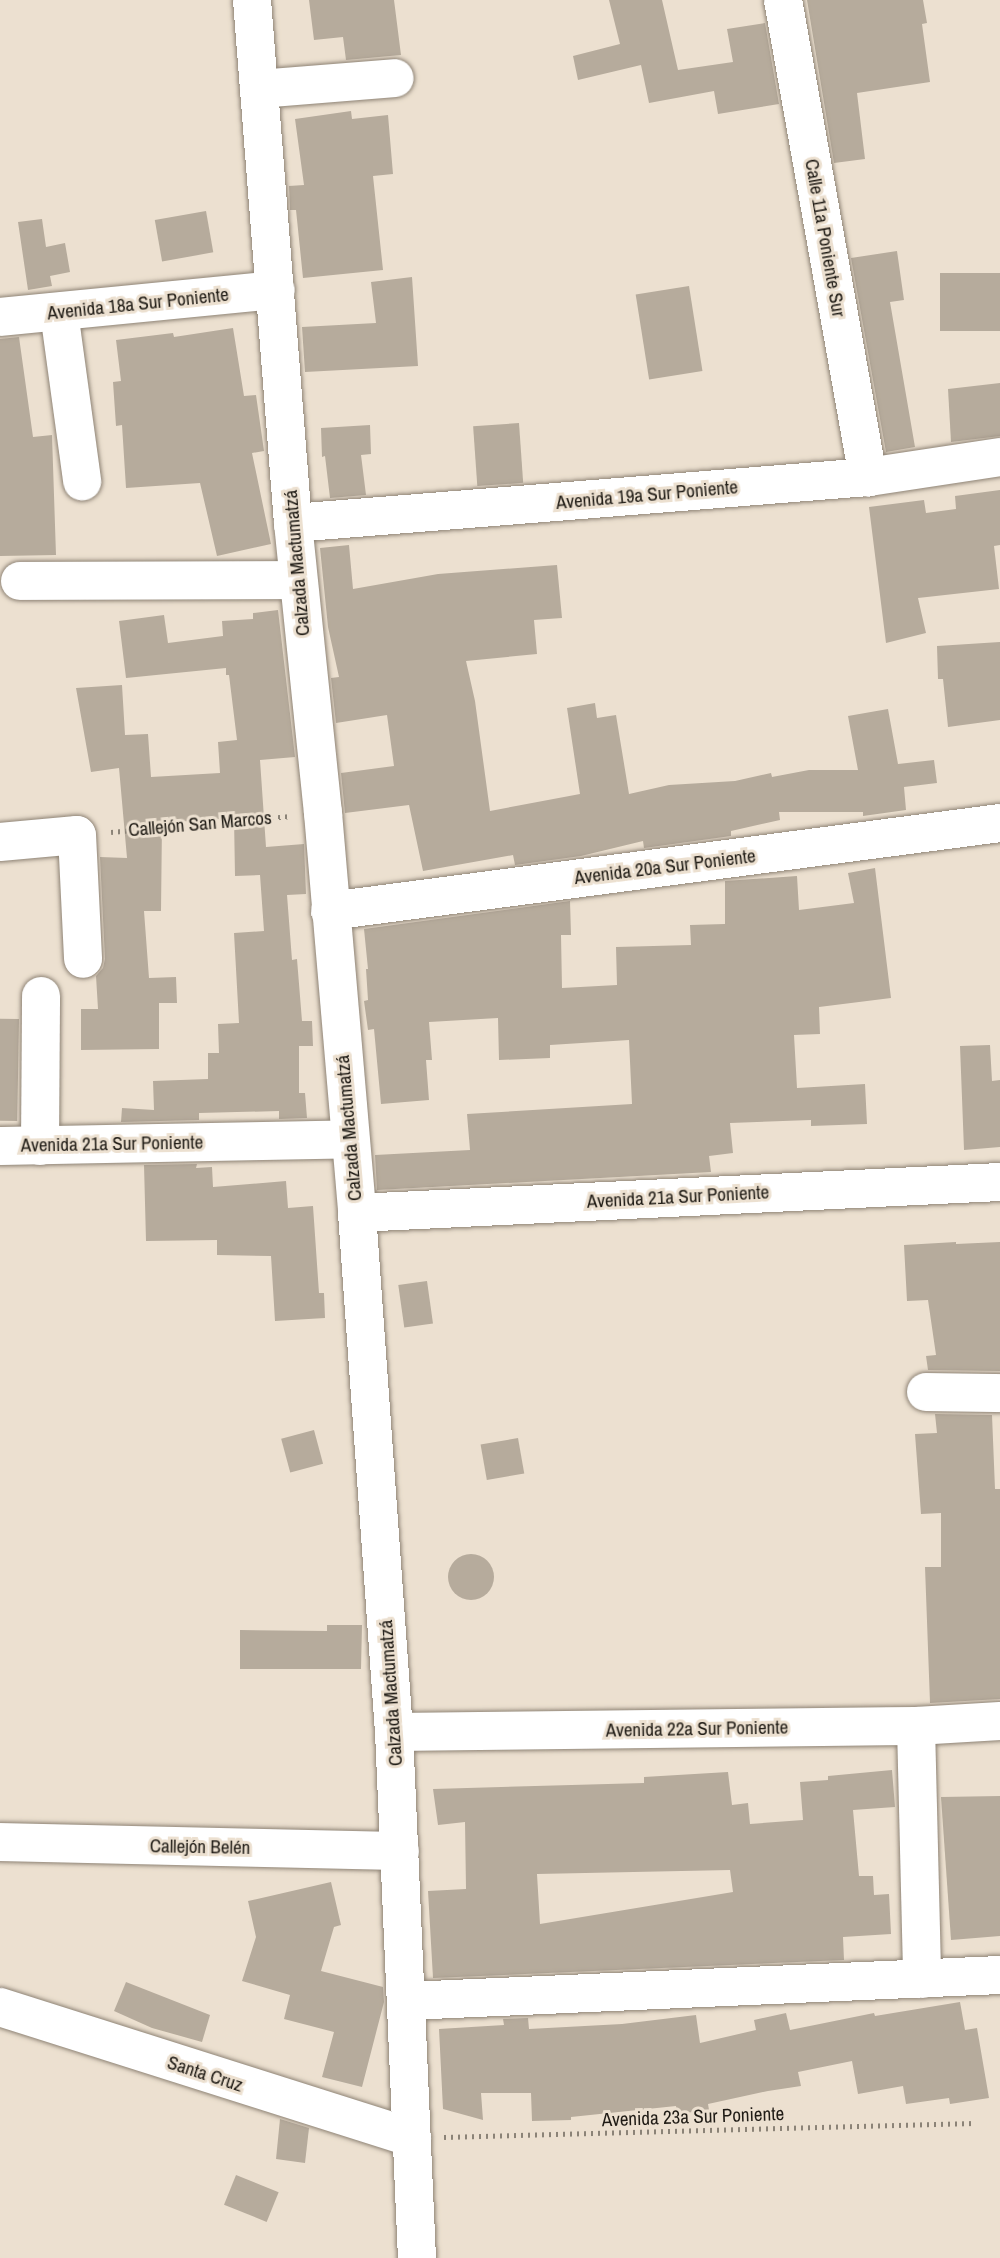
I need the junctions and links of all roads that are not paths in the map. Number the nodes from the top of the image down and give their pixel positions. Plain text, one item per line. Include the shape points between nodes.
1 (251, 0) edge
2 (783, 0) edge
3 (395, 78) dead end
4 (259, 89) junction
5 (276, 290) junction
6 (59, 312) junction
7 (0, 317) edge
8 (1000, 457) edge
9 (868, 477) junction
10 (82, 481) dead end
11 (293, 523) junction
12 (298, 580) junction
13 (20, 582) dead end
14 (1000, 822) edge
15 (0, 842) edge
16 (330, 911) junction
17 (83, 959) dead end
18 (41, 996) dead end
19 (349, 1139) junction
20 (0, 1146) edge
21 (40, 1146) junction
22 (1000, 1181) edge
23 (357, 1213) junction
24 (926, 1392) dead end
25 (1000, 1393) edge
26 (1000, 1721) edge
27 (916, 1726) junction
28 (394, 1732) junction
29 (0, 1842) edge
30 (400, 1851) junction
31 (1000, 1975) edge
32 (922, 1979) junction
33 (407, 2001) junction
34 (0, 2007) edge
35 (412, 2138) junction
36 (417, 2258) edge

1 - 4 street, Calzada Mactumatzá
2 - 9 street, Calle 11a Poniente Sur
3 - 4 street
4 - 5 street, Calzada Mactumatzá
5 - 6 street, Avenida 18a Sur Poniente
5 - 11 street, Calzada Mactumatzá
6 - 7 street, Avenida 18a Sur Poniente
6 - 10 street
8 - 9 street, Avenida 19a Sur Poniente
9 - 11 street, Avenida 19a Sur Poniente
11 - 12 street, Calzada Mactumatzá
12 - 13 street
12 - 16 street, Calzada Mactumatzá
14 - 16 street, Avenida 20a Sur Poniente
15 - 17 street via 77,835
16 - 19 street, Calzada Mactumatzá
18 - 21 street
19 - 21 street, Avenida 21a Sur Poniente
19 - 23 street, Calzada Mactumatzá
20 - 21 street, Avenida 21a Sur Poniente
22 - 23 street, Avenida 21a Sur Poniente
23 - 28 street, Calzada Mactumatzá
24 - 25 street
26 - 27 street, Avenida 22a Sur Poniente
27 - 28 street, Avenida 22a Sur Poniente
27 - 32 street
28 - 30 street, Calzada Mactumatzá
29 - 30 street, Callejón Belén
30 - 33 street, Calzada Mactumatzá
31 - 32 street
32 - 33 street
33 - 35 street, Calzada Mactumatzá
34 - 35 street, Santa Cruz
35 - 36 street, Calzada Mactumatzá

